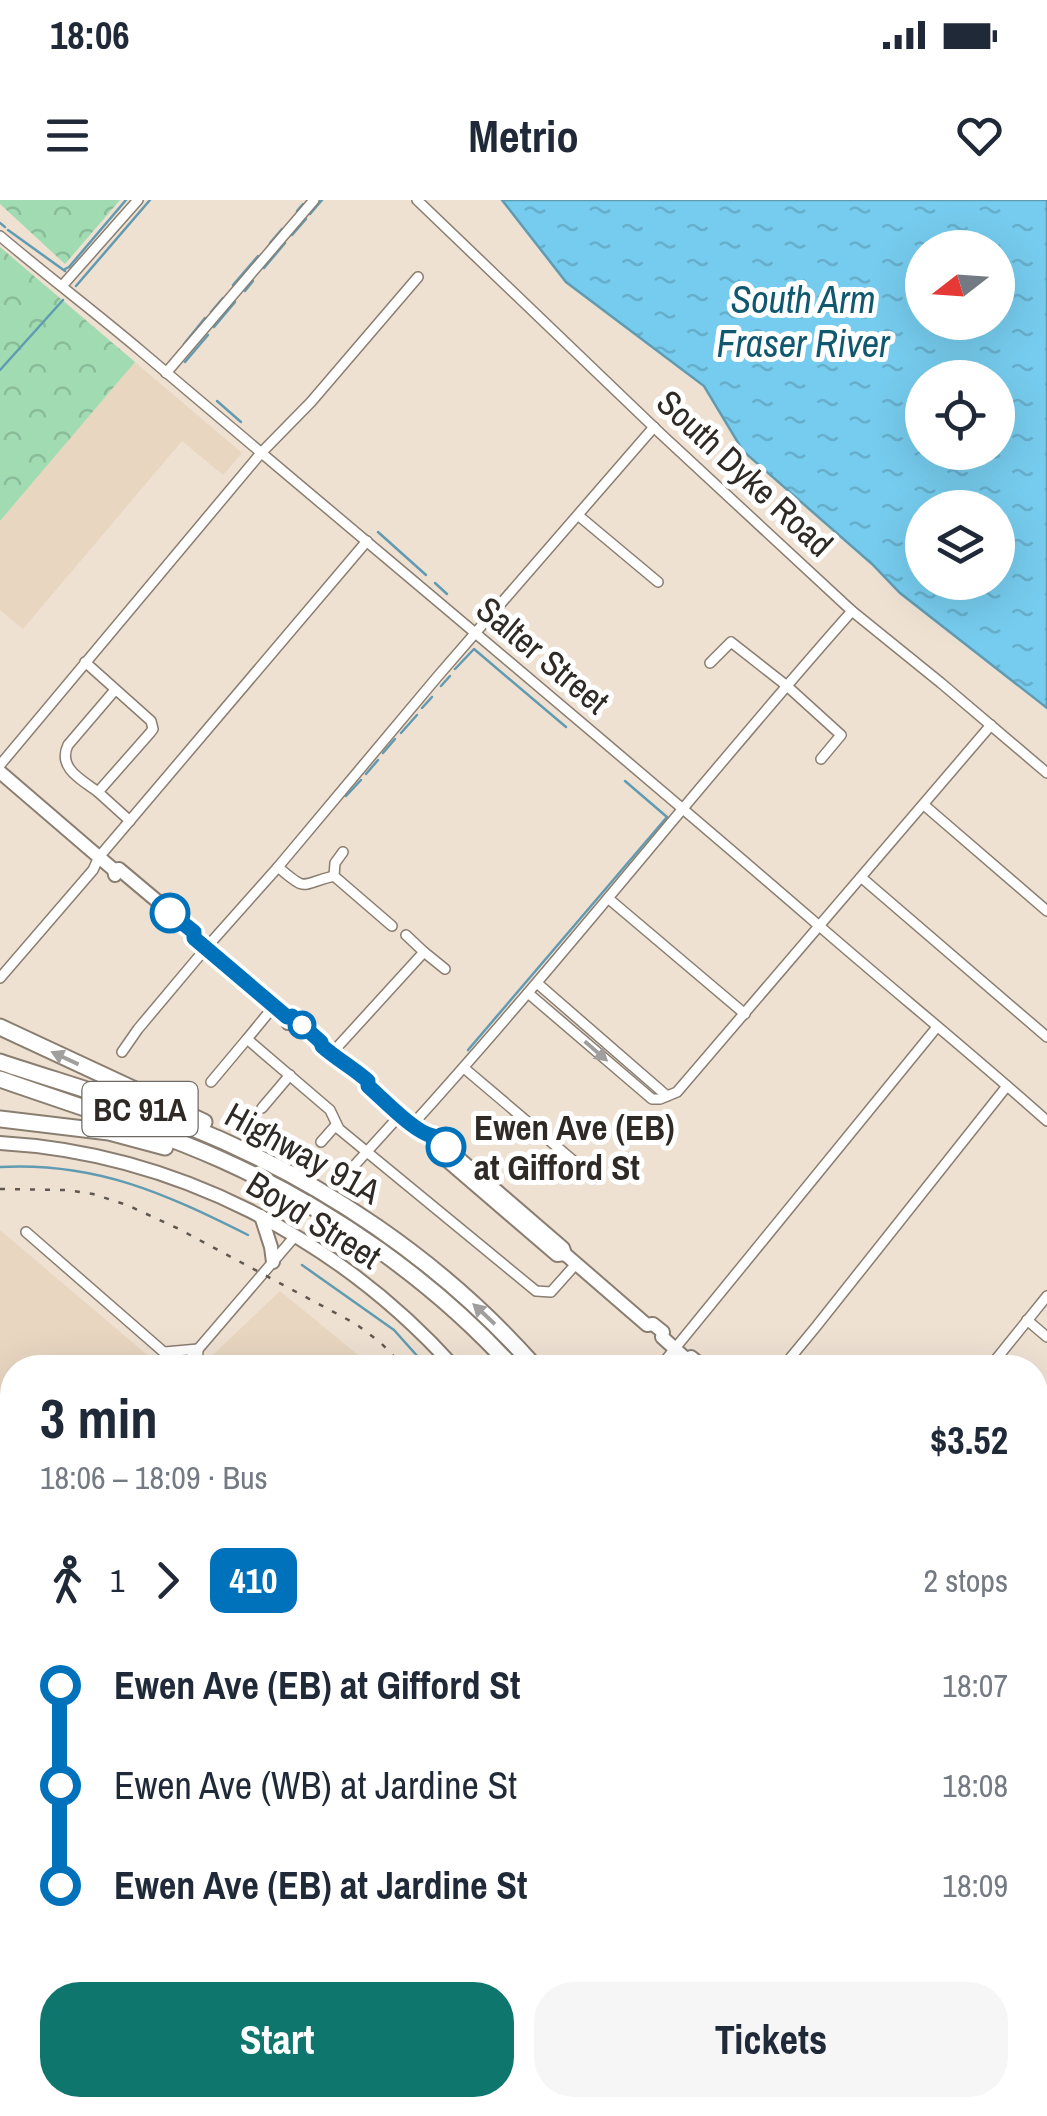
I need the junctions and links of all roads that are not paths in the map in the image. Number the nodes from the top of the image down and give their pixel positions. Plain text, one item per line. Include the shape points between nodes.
1 (138, 200) edge
2 (314, 200) edge
3 (417, 200) edge
4 (0, 236) edge
5 (418, 277) dead end
6 (62, 286) junction
7 (166, 373) junction
8 (654, 427) junction
9 (262, 453) junction
10 (579, 516) junction
11 (367, 540) junction
12 (658, 582) dead end
13 (852, 611) junction
14 (475, 634) junction
15 (85, 662) junction
16 (710, 664) dead end
17 (786, 686) junction
18 (115, 690) junction
19 (992, 725) junction
20 (821, 759) dead end
21 (0, 768) edge
22 (1047, 774) edge
23 (98, 792) junction
24 (924, 805) junction
25 (684, 808) junction
26 (130, 821) junction
27 (344, 852) dead end
28 (98, 857) junction
29 (278, 867) junction
30 (334, 876) junction
31 (862, 878) junction
32 (609, 898) junction
33 (1047, 911) edge
34 (392, 926) dead end
35 (820, 926) junction
36 (406, 936) dead end
37 (206, 948) junction
38 (424, 952) junction
39 (444, 969) dead end
40 (0, 978) edge
41 (537, 983) junction
42 (528, 993) junction
43 (274, 1006) junction
44 (745, 1014) junction
45 (937, 1027) junction
46 (0, 1028) edge
47 (1047, 1036) edge
48 (247, 1039) junction
49 (326, 1050) junction
50 (122, 1052) dead end
51 (0, 1062) edge
52 (464, 1068) junction
53 (290, 1075) junction
54 (0, 1079) edge
55 (211, 1082) dead end
56 (1007, 1086) junction
57 (667, 1096) junction
58 (262, 1108) dead end
59 (401, 1114) junction
60 (1045, 1115) edge
61 (0, 1119) edge
62 (413, 1124) junction
63 (336, 1126) junction
64 (321, 1142) dead end
65 (0, 1143) edge
66 (367, 1152) junction
67 (222, 1160) junction
68 (276, 1167) junction
69 (352, 1167) dead end
70 (595, 1180) dead end
71 (261, 1216) junction
72 (26, 1232) dead end
73 (296, 1235) junction
74 (570, 1259) junction
75 (273, 1262) junction
76 (1047, 1296) edge
77 (1028, 1320) junction
78 (1047, 1337) edge
79 (198, 1349) junction
80 (675, 1349) junction
81 (164, 1352) junction
82 (168, 1355) edge
83 (193, 1355) edge
84 (198, 1355) edge
85 (441, 1355) edge
86 (500, 1355) edge
87 (523, 1355) edge
88 (670, 1355) edge
89 (680, 1355) edge
90 (793, 1355) edge
91 (1000, 1355) edge

1 - 6 street
2 - 7 street
3 - 8 street, South Dyke Road
4 - 6 street, Salter Street
5 - 9 street
6 - 7 street, Salter Street
7 - 9 street, Salter Street
8 - 10 street
8 - 13 street, South Dyke Road
9 - 11 street, Salter Street
9 - 15 street
10 - 12 street
10 - 14 street
11 - 14 street, Salter Street
11 - 26 street
13 - 17 street
13 - 19 street, South Dyke Road
14 - 25 street, Salter Street
14 - 29 street
15 - 18 street
15 - 21 street
16 - 17 street via 731,642
17 - 20 street via 841,735
17 - 25 street
18 - 23 street via 64,752 65,764
18 - 23 street via 153,728
19 - 22 street, South Dyke Road
19 - 24 street
21 - 28 street
23 - 26 street
24 - 31 street
24 - 33 street
25 - 32 street
25 - 35 street, Salter Street
26 - 28 street
27 - 30 street
28 - 37 street
28 - 40 street
29 - 30 street via 300,885
29 - 37 street
30 - 34 street
31 - 35 street
31 - 47 street
32 - 41 street
32 - 44 street
35 - 44 street
35 - 45 street, Salter Street
36 - 38 street
37 - 43 street
37 - 50 street
38 - 39 street
38 - 49 street
41 - 42 street
41 - 57 street
42 - 52 street
42 -> 57 street via 652,1099
43 - 48 street
43 - 49 street
44 - 57 street
45 - 56 street, Salter Street
45 - 80 street
68 -> 46 highway via 231,1135
48 - 53 street
48 - 55 street
49 - 59 street
51 - 68 highway, Highway 91A / BC 91A via 188,1126
52 - 62 street
52 - 70 street
53 - 58 street
53 - 63 street via 330,1110
54 - 67 highway, Highway 91A / BC 91A
56 - 60 street, Salter Street
56 - 90 street
59 - 62 street
59 - 66 street
61 - 67 highway via 109,1132
62 - 74 street via 557,1255
63 - 64 street
63 - 66 street
65 - 71 street, Boyd Street via 132,1164
66 - 69 street
66 - 74 street via 536,1292 551,1292
67 - 86 highway, Highway 91A / BC 91A via 384,1253
87 -> 68 highway, Highway 91A / BC 91A via 427,1264
71 - 73 street, Boyd Street
71 - 75 street
72 - 81 street
73 - 75 street
73 - 85 street, Boyd Street via 365,1284
74 - 80 street via 663,1332
75 - 79 street
76 - 77 street
77 - 78 street
77 - 91 street
79 - 81 street
79 - 83 street
79 - 84 street
80 - 88 street
80 - 89 street
81 - 82 street

